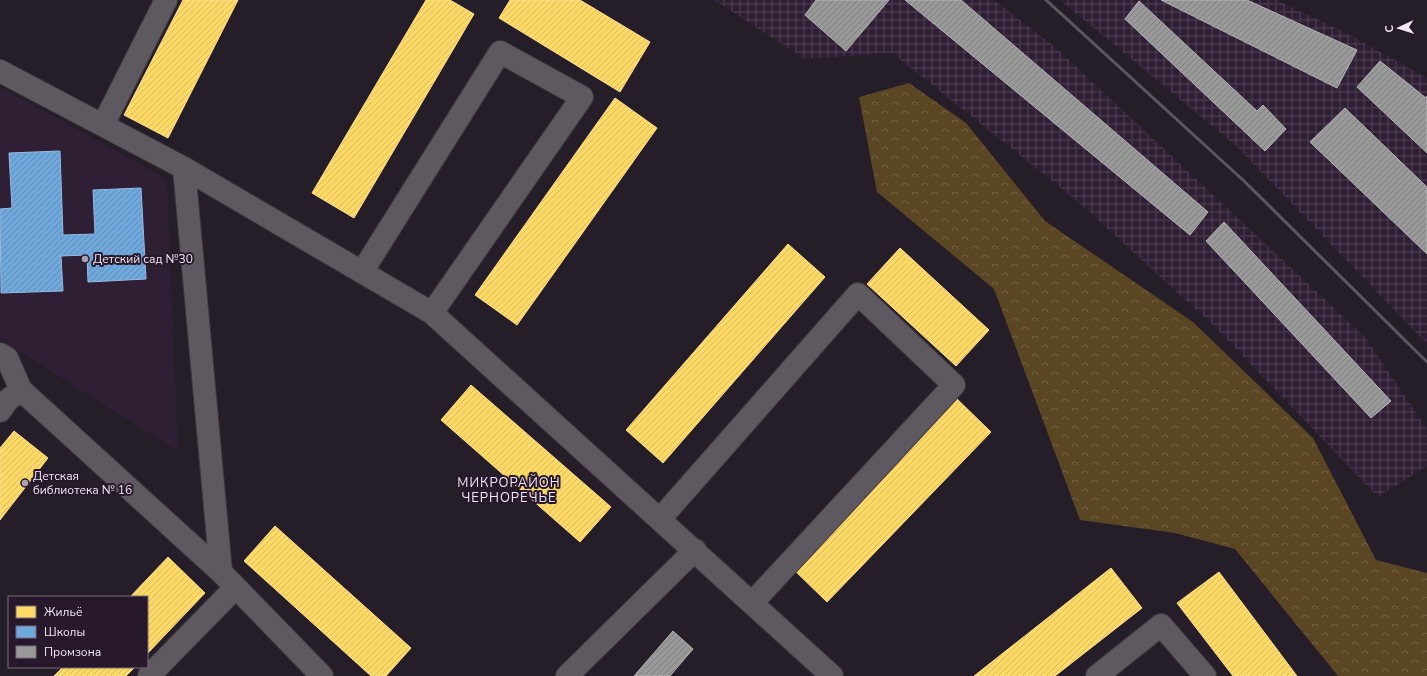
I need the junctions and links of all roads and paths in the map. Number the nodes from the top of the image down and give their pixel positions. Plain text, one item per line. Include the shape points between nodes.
1 (166, 0) edge
2 (0, 71) edge
3 (103, 125) junction
4 (184, 168) junction
5 (362, 272) junction
6 (432, 313) junction
7 (0, 354) edge
8 (21, 390) junction
9 (0, 411) edge
10 (660, 519) junction
11 (695, 550) junction
12 (221, 572) junction
13 (235, 588) junction
14 (752, 603) junction
15 (313, 673) edge
16 (149, 676) edge
17 (567, 676) edge
18 (832, 676) edge
19 (1097, 676) edge
20 (1205, 676) edge

1 - 3 street
2 - 3 street
3 - 4 street
4 - 5 street
4 - 12 street
5 - 6 street
5 - 6 street via 500,52 582,97
6 - 10 street
7 - 8 street via 7,358
8 - 9 street via 8,400
8 - 12 street
10 - 11 street
10 - 14 street via 858,294 954,385
11 - 14 street
11 - 17 street
12 - 13 street
13 - 15 street
13 - 16 street
14 - 18 street
19 - 20 street via 1162,624

